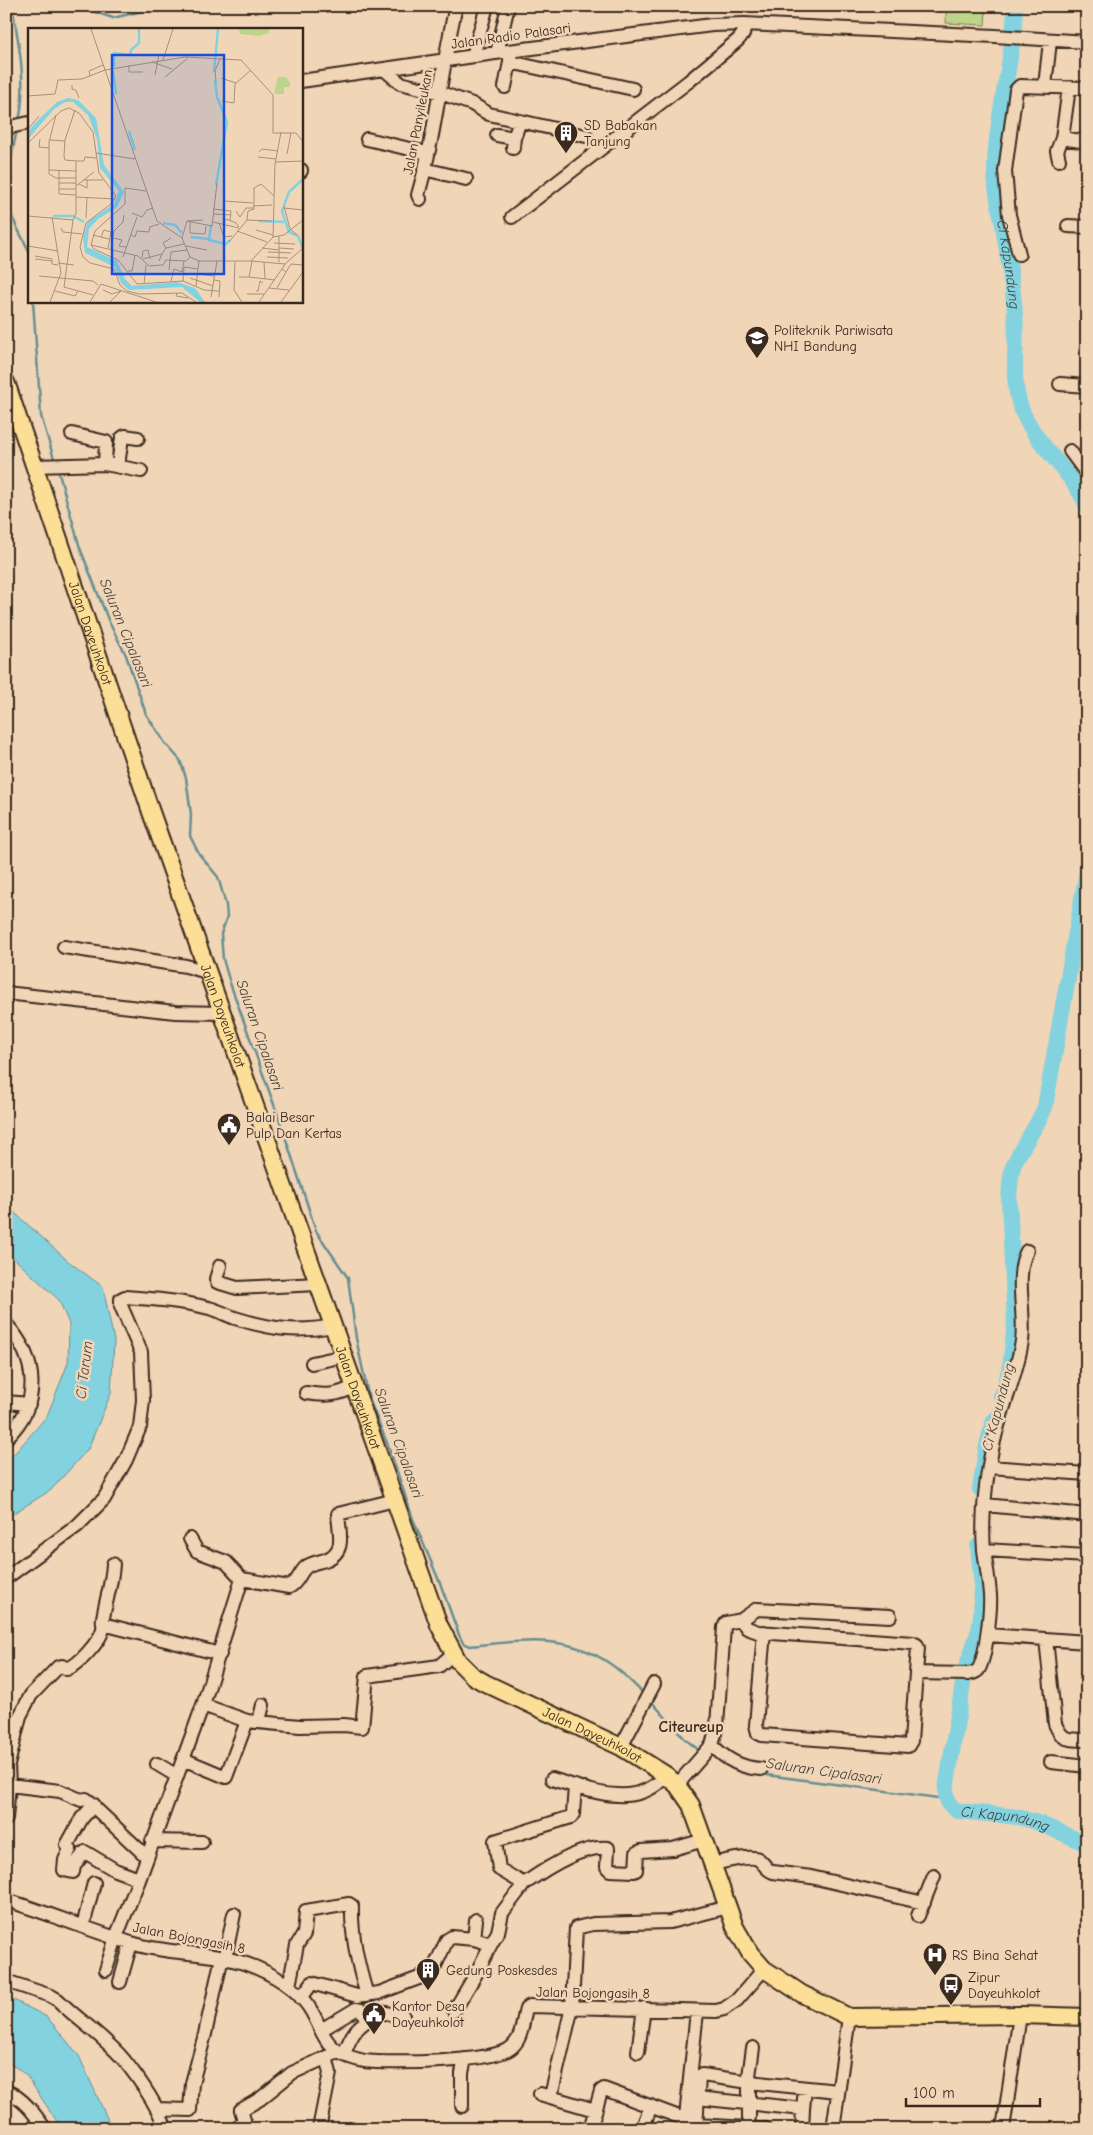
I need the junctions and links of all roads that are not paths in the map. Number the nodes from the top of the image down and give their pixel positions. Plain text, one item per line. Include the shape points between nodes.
1 (456, 6) edge
2 (487, 6) edge
3 (508, 6) edge
4 (745, 24) junction
5 (1050, 41) junction
6 (1087, 42) edge
7 (505, 55) junction
8 (473, 56) junction
9 (445, 60) junction
10 (384, 69) junction
11 (302, 82) edge
12 (1045, 86) junction
13 (505, 87) dead end
14 (1069, 88) junction
15 (1087, 88) edge
16 (632, 89) dead end
17 (441, 93) junction
18 (520, 121) junction
19 (28, 123) edge
20 (6, 128) edge
21 (497, 135) dead end
22 (586, 136) dead end
23 (1062, 138) junction
24 (368, 139) dead end
25 (1087, 142) edge
26 (428, 153) junction
27 (1059, 160) dead end
28 (424, 169) junction
29 (466, 178) dead end
30 (419, 195) dead end
31 (512, 217) dead end
32 (1068, 226) dead end
33 (1087, 227) edge
34 (1019, 254) dead end
35 (6, 382) edge
36 (1060, 384) dead end
37 (1087, 386) edge
38 (72, 434) dead end
39 (138, 438) dead end
40 (1070, 451) dead end
41 (112, 464) junction
42 (34, 466) junction
43 (141, 471) dead end
44 (1087, 474) edge
45 (64, 947) dead end
46 (207, 972) junction
47 (6, 993) edge
48 (222, 1013) junction
49 (1027, 1251) dead end
50 (220, 1266) dead end
51 (318, 1284) junction
52 (6, 1324) edge
53 (333, 1326) junction
54 (344, 1356) junction
55 (312, 1363) dead end
56 (354, 1386) junction
57 (306, 1393) dead end
58 (6, 1402) edge
59 (29, 1404) junction
60 (6, 1438) edge
61 (990, 1467) junction
62 (1087, 1474) edge
63 (395, 1500) junction
64 (985, 1505) junction
65 (1087, 1515) edge
66 (190, 1539) dead end
67 (984, 1550) junction
68 (1087, 1556) edge
69 (113, 1564) dead end
70 (10, 1576) edge
71 (242, 1579) junction
72 (890, 1616) dead end
73 (741, 1620) junction
74 (103, 1624) junction
75 (764, 1632) junction
76 (987, 1635) junction
77 (1046, 1639) junction
78 (1087, 1642) edge
79 (220, 1654) junction
80 (454, 1654) junction
81 (916, 1673) junction
82 (649, 1692) dead end
83 (203, 1705) junction
84 (263, 1705) dead end
85 (253, 1721) junction
86 (10, 1740) edge
87 (1087, 1740) edge
88 (621, 1747) junction
89 (709, 1749) junction
90 (183, 1759) junction
91 (1051, 1762) dead end
92 (157, 1764) dead end
93 (1087, 1766) edge
94 (761, 1769) dead end
95 (177, 1776) junction
96 (552, 1779) dead end
97 (672, 1780) junction
98 (9, 1786) junction
99 (575, 1786) junction
100 (93, 1806) junction
101 (6, 1819) edge
102 (704, 1840) junction
103 (152, 1841) junction
104 (202, 1842) dead end
105 (147, 1857) junction
106 (713, 1864) junction
107 (934, 1876) dead end
108 (139, 1879) junction
109 (94, 1883) dead end
110 (524, 1884) junction
111 (6, 1900) edge
112 (924, 1902) junction
113 (728, 1906) junction
114 (234, 1914) dead end
115 (918, 1916) dead end
116 (476, 1920) dead end
117 (83, 1926) junction
118 (116, 1937) junction
119 (474, 1939) junction
120 (131, 1943) junction
121 (491, 1944) junction
122 (224, 1958) junction
123 (764, 1969) junction
124 (106, 1970) dead end
125 (6, 1980) edge
126 (120, 1982) dead end
127 (289, 1986) junction
128 (373, 1994) junction
129 (301, 1998) junction
130 (572, 2007) junction
131 (644, 2008) junction
132 (454, 2011) dead end
133 (697, 2011) junction
134 (380, 2012) junction
135 (1020, 2015) junction
136 (403, 2016) dead end
137 (849, 2017) junction
138 (1087, 2017) edge
139 (368, 2019) junction
140 (321, 2030) junction
141 (753, 2048) dead end
142 (638, 2052) dead end
143 (336, 2054) junction
144 (465, 2059) junction
145 (749, 2082) junction
146 (805, 2089) junction
147 (6, 2091) edge
148 (838, 2091) junction
149 (697, 2098) junction
150 (748, 2104) junction
151 (462, 2106) dead end
152 (651, 2106) junction
153 (157, 2109) junction
154 (803, 2109) junction
155 (595, 2110) junction
156 (748, 2118) dead end
157 (696, 2127) edge
158 (45, 2129) edge
159 (166, 2129) edge
160 (240, 2129) edge
161 (319, 2129) edge
162 (590, 2129) edge
163 (642, 2129) edge
164 (766, 2129) edge
165 (802, 2129) edge
166 (833, 2129) edge
167 (1003, 2129) edge

1 - 9 street, Jalan Panyileukan
2 - 8 street
3 - 7 street
4 - 5 street, Jalan Radio Palasari
4 - 7 street, Jalan Radio Palasari via 712,25
4 - 31 street via 744,34 689,81
5 - 6 street, Jalan Radio Palasari
5 - 12 street
7 - 8 street, Jalan Radio Palasari
7 - 13 street
7 - 16 street
8 - 9 street, Jalan Radio Palasari
9 - 10 street, Jalan Radio Palasari
9 - 17 street, Jalan Panyileukan
10 - 11 street, Jalan Radio Palasari
10 - 17 street via 400,83
12 - 14 street
12 - 34 street via 1020,86 1016,90 1005,171 1009,215
14 - 15 street
14 - 23 street
17 - 18 street via 489,114
17 - 26 street, Jalan Panyileukan
18 - 21 street via 513,143
18 - 22 street
19 - 20 street
23 - 25 street
23 - 27 street via 1057,151
24 - 26 street
26 - 28 street, Jalan Panyileukan
28 - 29 street
28 - 30 street, Jalan Panyileukan
32 - 33 street
35 - 42 main road, Jalan Dayeuhkolot
36 - 37 street
38 - 41 street via 106,442
39 - 41 street via 122,438
40 - 44 street
41 - 42 street
41 - 43 street
42 - 46 main road, Jalan Dayeuhkolot
45 - 46 street
46 - 48 main road, Jalan Dayeuhkolot
47 - 48 street via 175,1012
48 - 51 main road, Jalan Dayeuhkolot
49 - 61 street via 1021,1274 1023,1316 1019,1358 996,1434
50 - 51 street via 218,1282 237,1288
51 - 53 main road, Jalan Dayeuhkolot
52 - 59 street via 28,1356 33,1380
53 - 54 main road, Jalan Dayeuhkolot
53 - 70 street via 309,1331 284,1330 177,1301 121,1299 141,1352 141,1422 126,1460 104,1499 77,1526
54 - 55 street
54 - 56 main road, Jalan Dayeuhkolot
56 - 57 street via 344,1392 326,1395
56 - 63 main road, Jalan Dayeuhkolot
58 - 59 street
59 - 60 street
61 - 62 street
61 - 64 street
63 - 71 street via 338,1514 339,1551 333,1557 307,1567 292,1586
63 - 80 main road, Jalan Dayeuhkolot
64 - 65 street
64 - 67 street
66 - 71 street via 198,1551 226,1562
67 - 68 street
67 - 76 street via 990,1597
69 - 74 street
71 - 79 street
72 - 73 street via 757,1609
73 - 75 street via 751,1631
73 - 89 street via 726,1623 724,1627 717,1726
74 - 79 street
74 - 86 street via 102,1632 90,1650 75,1665 67,1669 58,1667 31,1695
75 - 81 street via 917,1644
75 - 81 street via 756,1725 762,1735 908,1746
76 - 77 street
76 - 81 street via 979,1668 974,1673
77 - 78 street
77 - 87 street via 1055,1724 1064,1738
79 - 83 street
80 - 85 street via 439,1666 367,1676 362,1727
80 - 88 main road, Jalan Dayeuhkolot via 473,1676 485,1683
82 - 88 street
83 - 85 street
83 - 90 street
84 - 85 street
85 - 90 street via 226,1777
86 - 98 street
88 - 97 main road, Jalan Dayeuhkolot
89 - 94 street via 737,1764
89 - 97 street
90 - 95 street
91 - 93 street
92 - 95 street
95 - 103 street
96 - 99 street
97 - 99 street via 624,1796
97 - 102 main road, Jalan Dayeuhkolot via 691,1805
98 - 100 street via 60,1791 86,1799
98 - 101 street
99 - 110 street via 571,1817 495,1841 499,1869
100 - 105 street
100 - 108 street via 67,1845 70,1849 63,1869 72,1872 85,1852 115,1870
102 - 106 main road, Jalan Dayeuhkolot
102 - 110 street via 684,1847 641,1850 637,1853 634,1872 610,1870 607,1867 608,1848 591,1850 543,1870
103 - 104 street
103 - 105 street
105 - 108 street
106 - 112 street via 753,1858 760,1860 769,1871
106 - 113 main road, Jalan Dayeuhkolot
107 - 112 street
108 - 118 street
109 - 117 street
110 - 121 street via 502,1913 498,1932
111 - 117 street, Jalan Bojongasih 8
112 - 115 street
113 - 123 main road, Jalan Dayeuhkolot via 743,1941
113 - 130 street via 670,1922 577,1927
114 - 122 street
116 - 119 street
117 - 118 street, Jalan Bojongasih 8
118 - 120 street, Jalan Bojongasih 8
118 - 124 street
119 - 121 street
119 - 128 street via 449,1938 434,1968 419,1978
120 - 122 street, Jalan Bojongasih 8
120 - 126 street
121 - 132 street
122 - 127 street, Jalan Bojongasih 8 via 255,1967
122 - 153 street via 192,2083 190,2110
123 - 133 street, Jalan Bojongasih 8 via 737,2000 724,2009
123 - 137 main road, Jalan Dayeuhkolot via 802,1994
125 - 153 street via 58,2000 124,2060
127 - 128 street via 297,1945 304,1935 306,1910 348,1904 352,1906 358,1966
127 - 129 street, Jalan Bojongasih 8
128 - 129 street via 352,1995 312,1983
128 - 134 street
129 - 140 street, Jalan Bojongasih 8
130 - 131 street, Jalan Bojongasih 8
130 - 144 street, Jalan Bojongasih 8 via 527,2008 520,2038 511,2048 497,2055
130 - 155 street via 546,2095
131 - 133 street, Jalan Bojongasih 8
131 - 142 street
133 - 152 street via 686,2117
134 - 136 street
134 - 139 street
135 - 137 main road, Jalan Dayeuhkolot
135 - 138 main road, Jalan Dayeuhkolot
135 - 167 street
137 - 148 street
139 - 140 street via 356,2008
139 - 143 street
140 - 143 street, Jalan Bojongasih 8
141 - 145 street
143 - 144 street, Jalan Bojongasih 8 via 384,2062
143 - 160 street via 292,2073 241,2110 244,2120
143 - 161 street
144 - 151 street
145 - 146 street
145 - 149 street via 698,2076
145 - 150 street
146 - 148 street
146 - 154 street
147 - 158 street via 20,2099
148 - 166 street
149 - 150 street
149 - 157 street
150 - 154 street
150 - 156 street
152 - 155 street via 604,2089
152 - 163 street
153 - 159 street
154 - 165 street
155 - 162 street
157 - 164 street

